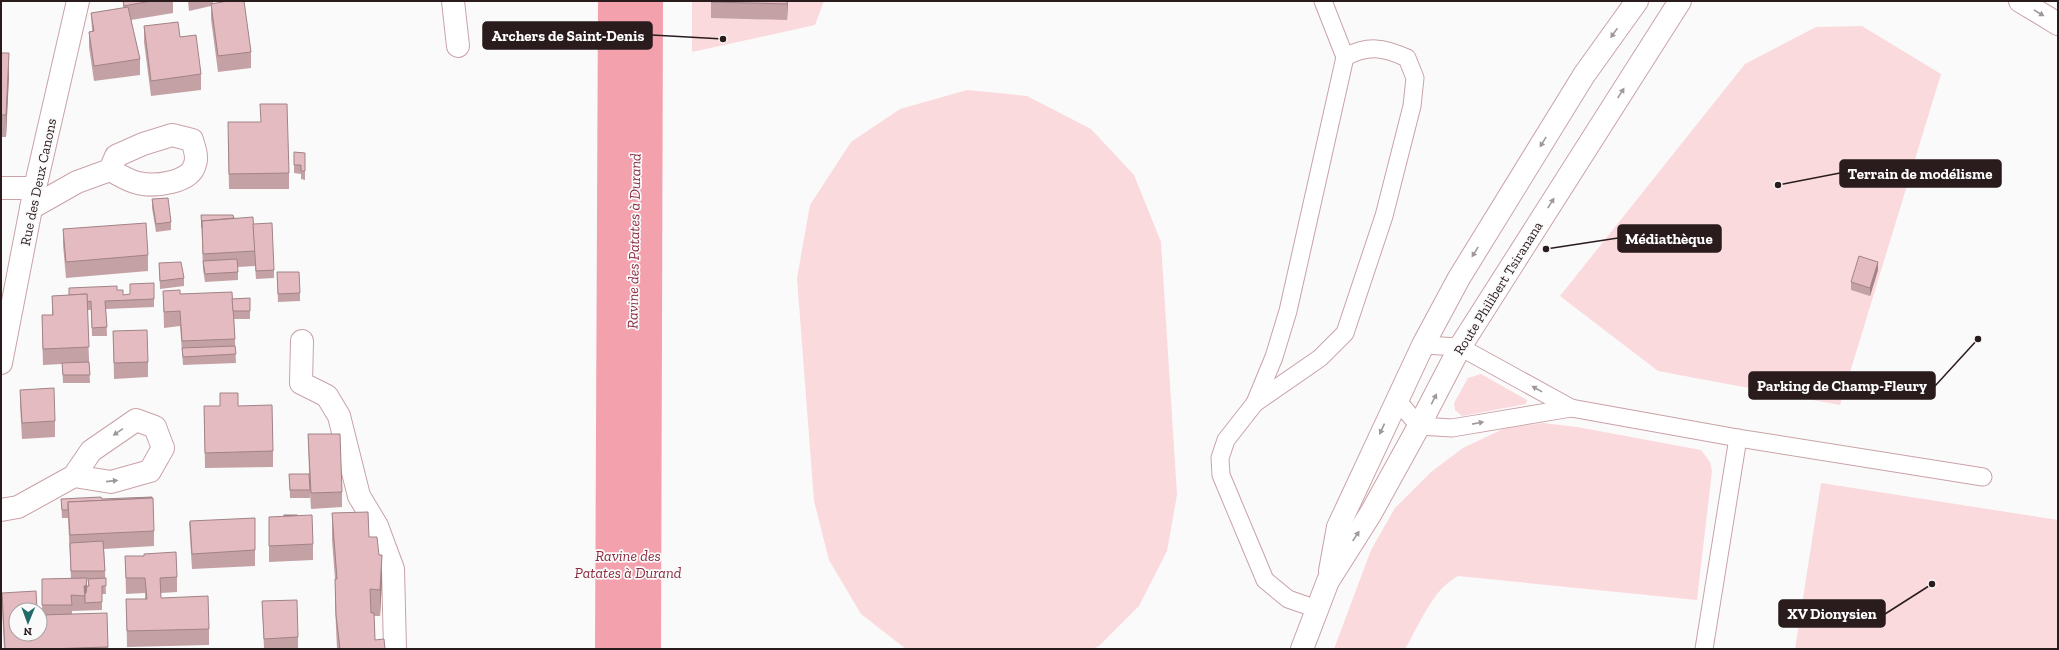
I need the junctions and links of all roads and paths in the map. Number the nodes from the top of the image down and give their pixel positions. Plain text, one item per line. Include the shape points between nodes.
1 (78, 1) edge
2 (453, 1) edge
3 (1323, 1) edge
4 (1637, 1) edge
5 (1680, 1) edge
6 (2020, 1) edge
7 (2058, 24) edge
8 (458, 46) dead end
9 (1345, 57) junction
10 (110, 170) dead end
11 (1, 188) edge
12 (33, 198) junction
13 (302, 341) dead end
14 (1423, 345) junction
15 (1460, 347) junction
16 (1, 363) edge
17 (1396, 399) junction
18 (1255, 403) junction
19 (1571, 408) junction
20 (1419, 426) junction
21 (1738, 438) junction
22 (74, 476) dead end
23 (1983, 477) dead end
24 (1, 510) edge
25 (1328, 581) junction
26 (1317, 609) junction
27 (395, 649) edge
28 (1302, 649) edge
29 (1704, 649) edge

1 - 12 main road, Rue des Deux Canons
2 - 8 main road
3 - 9 lane
4 -> 14 main road, Route Philibert Tsiranana via 1584,75 1459,278
15 -> 5 main road, Route Philibert Tsiranana
6 -> 7 main road
9 - 18 lane via 1288,311 1274,357
9 - 18 lane via 1359,50 1389,50 1407,58 1415,78 1412,106 1384,216 1345,333 1320,358
10 - 12 main road
11 - 12 main road
12 - 16 main road, Rue des Deux Canons
13 - 27 main road via 301,383 327,396 339,416 359,496 377,526 393,569
14 - 15 lane
14 - 17 main road, Route Philibert Tsiranana
19 -> 15 lane
20 -> 15 main road, Route Philibert Tsiranana
17 - 20 lane
17 -> 25 main road, Route Philibert Tsiranana via 1338,526
18 - 26 lane via 1226,440 1220,458 1221,475 1265,580 1288,600
20 -> 19 lane via 1452,428
19 - 21 lane
25 -> 20 main road, Route Philibert Tsiranana via 1371,513
21 - 23 lane
21 - 29 lane
22 - 24 main road via 18,507
25 - 26 main road, Route Philibert Tsiranana
26 - 28 main road, Route Philibert Tsiranana

